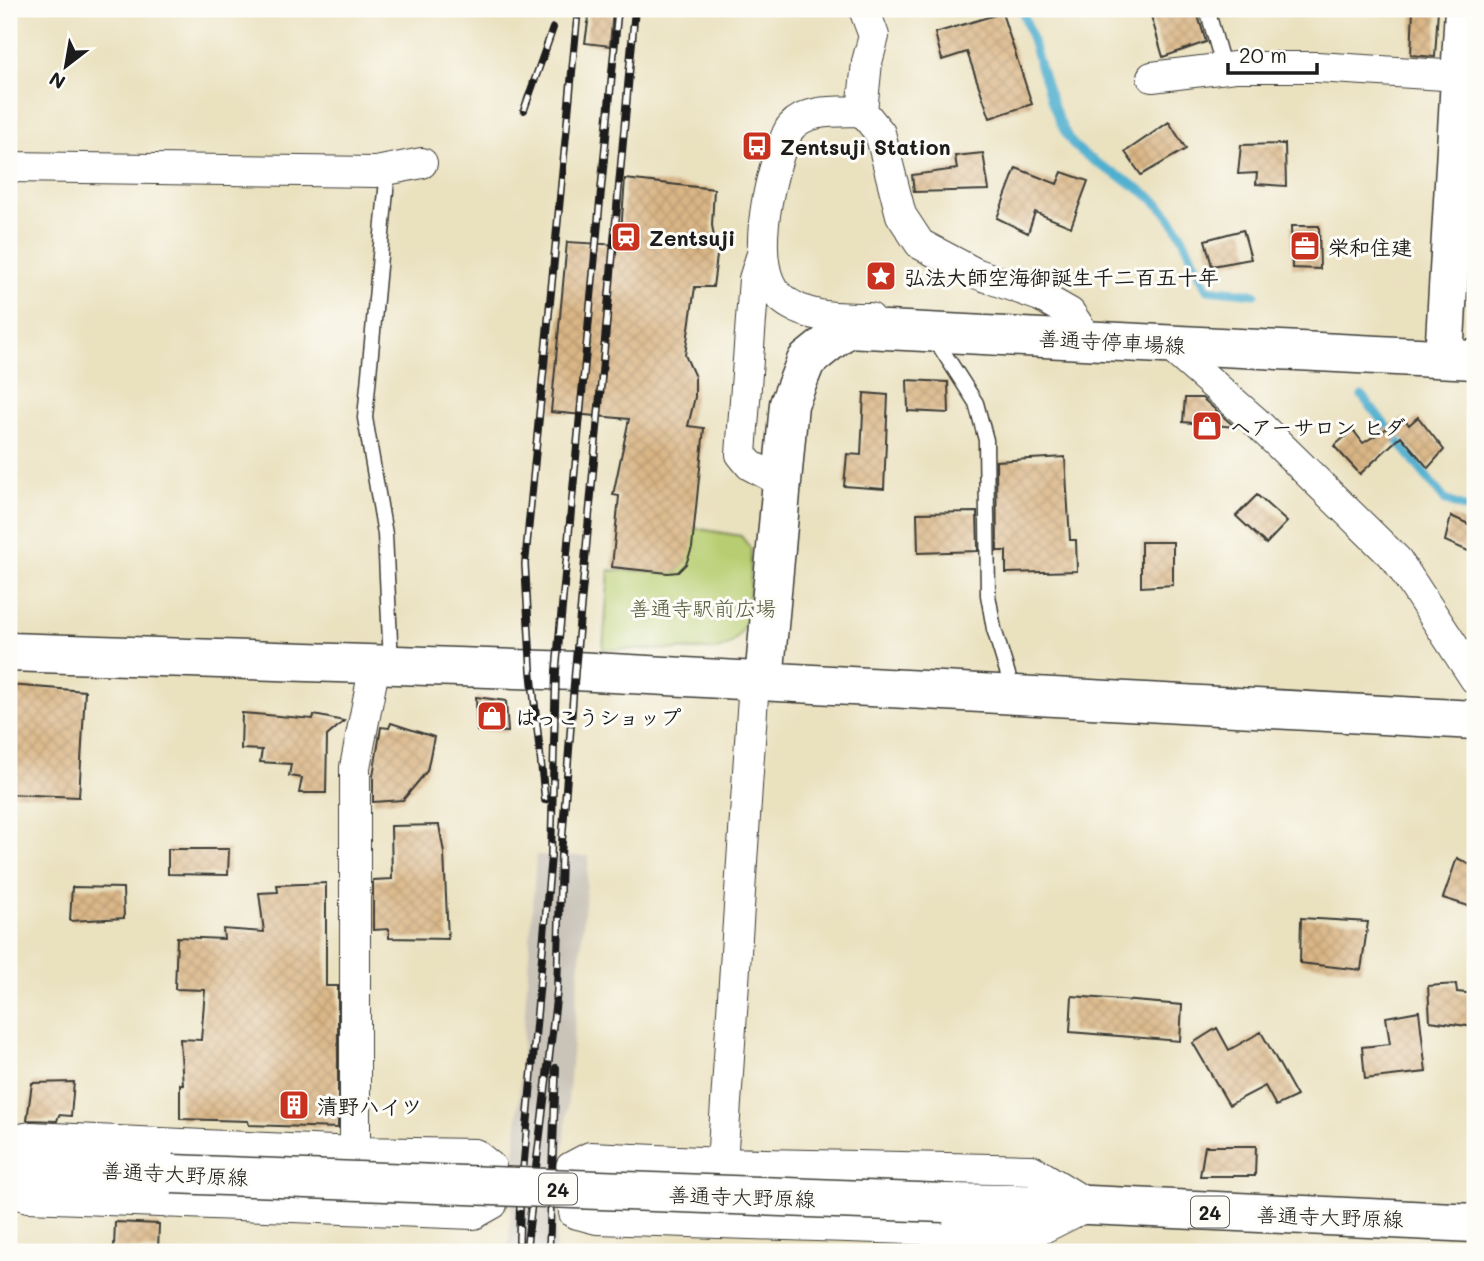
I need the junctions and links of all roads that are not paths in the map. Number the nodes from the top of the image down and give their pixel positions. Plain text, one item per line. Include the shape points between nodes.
1 (864, 9) edge
2 (1206, 9) edge
3 (1464, 9) edge
4 (1224, 69) junction
5 (1460, 76) junction
6 (1152, 77) dead end
7 (862, 111) junction
8 (422, 163) dead end
9 (9, 167) edge
10 (388, 169) junction
11 (763, 251) junction
12 (1005, 284) junction
13 (916, 331) junction
14 (1001, 335) junction
15 (1088, 340) junction
16 (1166, 343) junction
17 (1460, 359) edge
18 (782, 482) junction
19 (9, 652) edge
20 (383, 665) junction
21 (1475, 679) edge
22 (759, 681) junction
23 (1014, 695) junction
24 (1475, 720) edge
25 (9, 1141) edge
26 (355, 1152) junction
27 (722, 1163) junction
28 (9, 1165) edge
29 (9, 1191) edge
30 (1089, 1205) junction
31 (1475, 1223) edge
32 (1014, 1242) edge

1 - 7 street via 873,36
2 - 4 lane
3 - 5 main road
4 - 5 street via 1317,67
4 - 6 street
5 - 17 main road
7 - 11 street via 814,113 790,127 770,178
7 - 12 street via 880,133 901,215 920,244
8 - 10 street
9 - 10 street
10 - 20 lane via 365,418 385,534
11 - 13 street via 767,275 784,300 821,318 882,318
11 - 18 street via 754,279 741,454 750,465
12 - 14 street via 1015,307
12 - 15 street via 1070,313
13 - 14 main road, 善通寺停車場線
13 - 18 main road, 善通寺停車場線 via 847,328 806,361 789,404
13 - 23 lane via 976,403 986,440 988,595
14 - 15 main road, 善通寺停車場線
15 - 16 main road, 善通寺停車場線
16 - 17 main road, 善通寺停車場線
16 - 21 street via 1255,421 1397,560
18 - 22 main road, 善通寺停車場線
19 - 20 main road
20 - 22 main road
20 - 26 street via 355,767
22 - 23 main road
22 - 27 street
23 - 24 main road
25 - 26 street via 31,1137
26 - 29 street via 475,1154 491,1167 492,1204 474,1213 460,1213 28,1197
27 - 30 street via 1032,1170
27 - 32 street via 590,1157 571,1167 574,1213 597,1219
28 - 30 main road, 善通寺大野原線 / 24, bridge
30 - 31 main road, 善通寺大野原線 / 24
30 - 32 street

